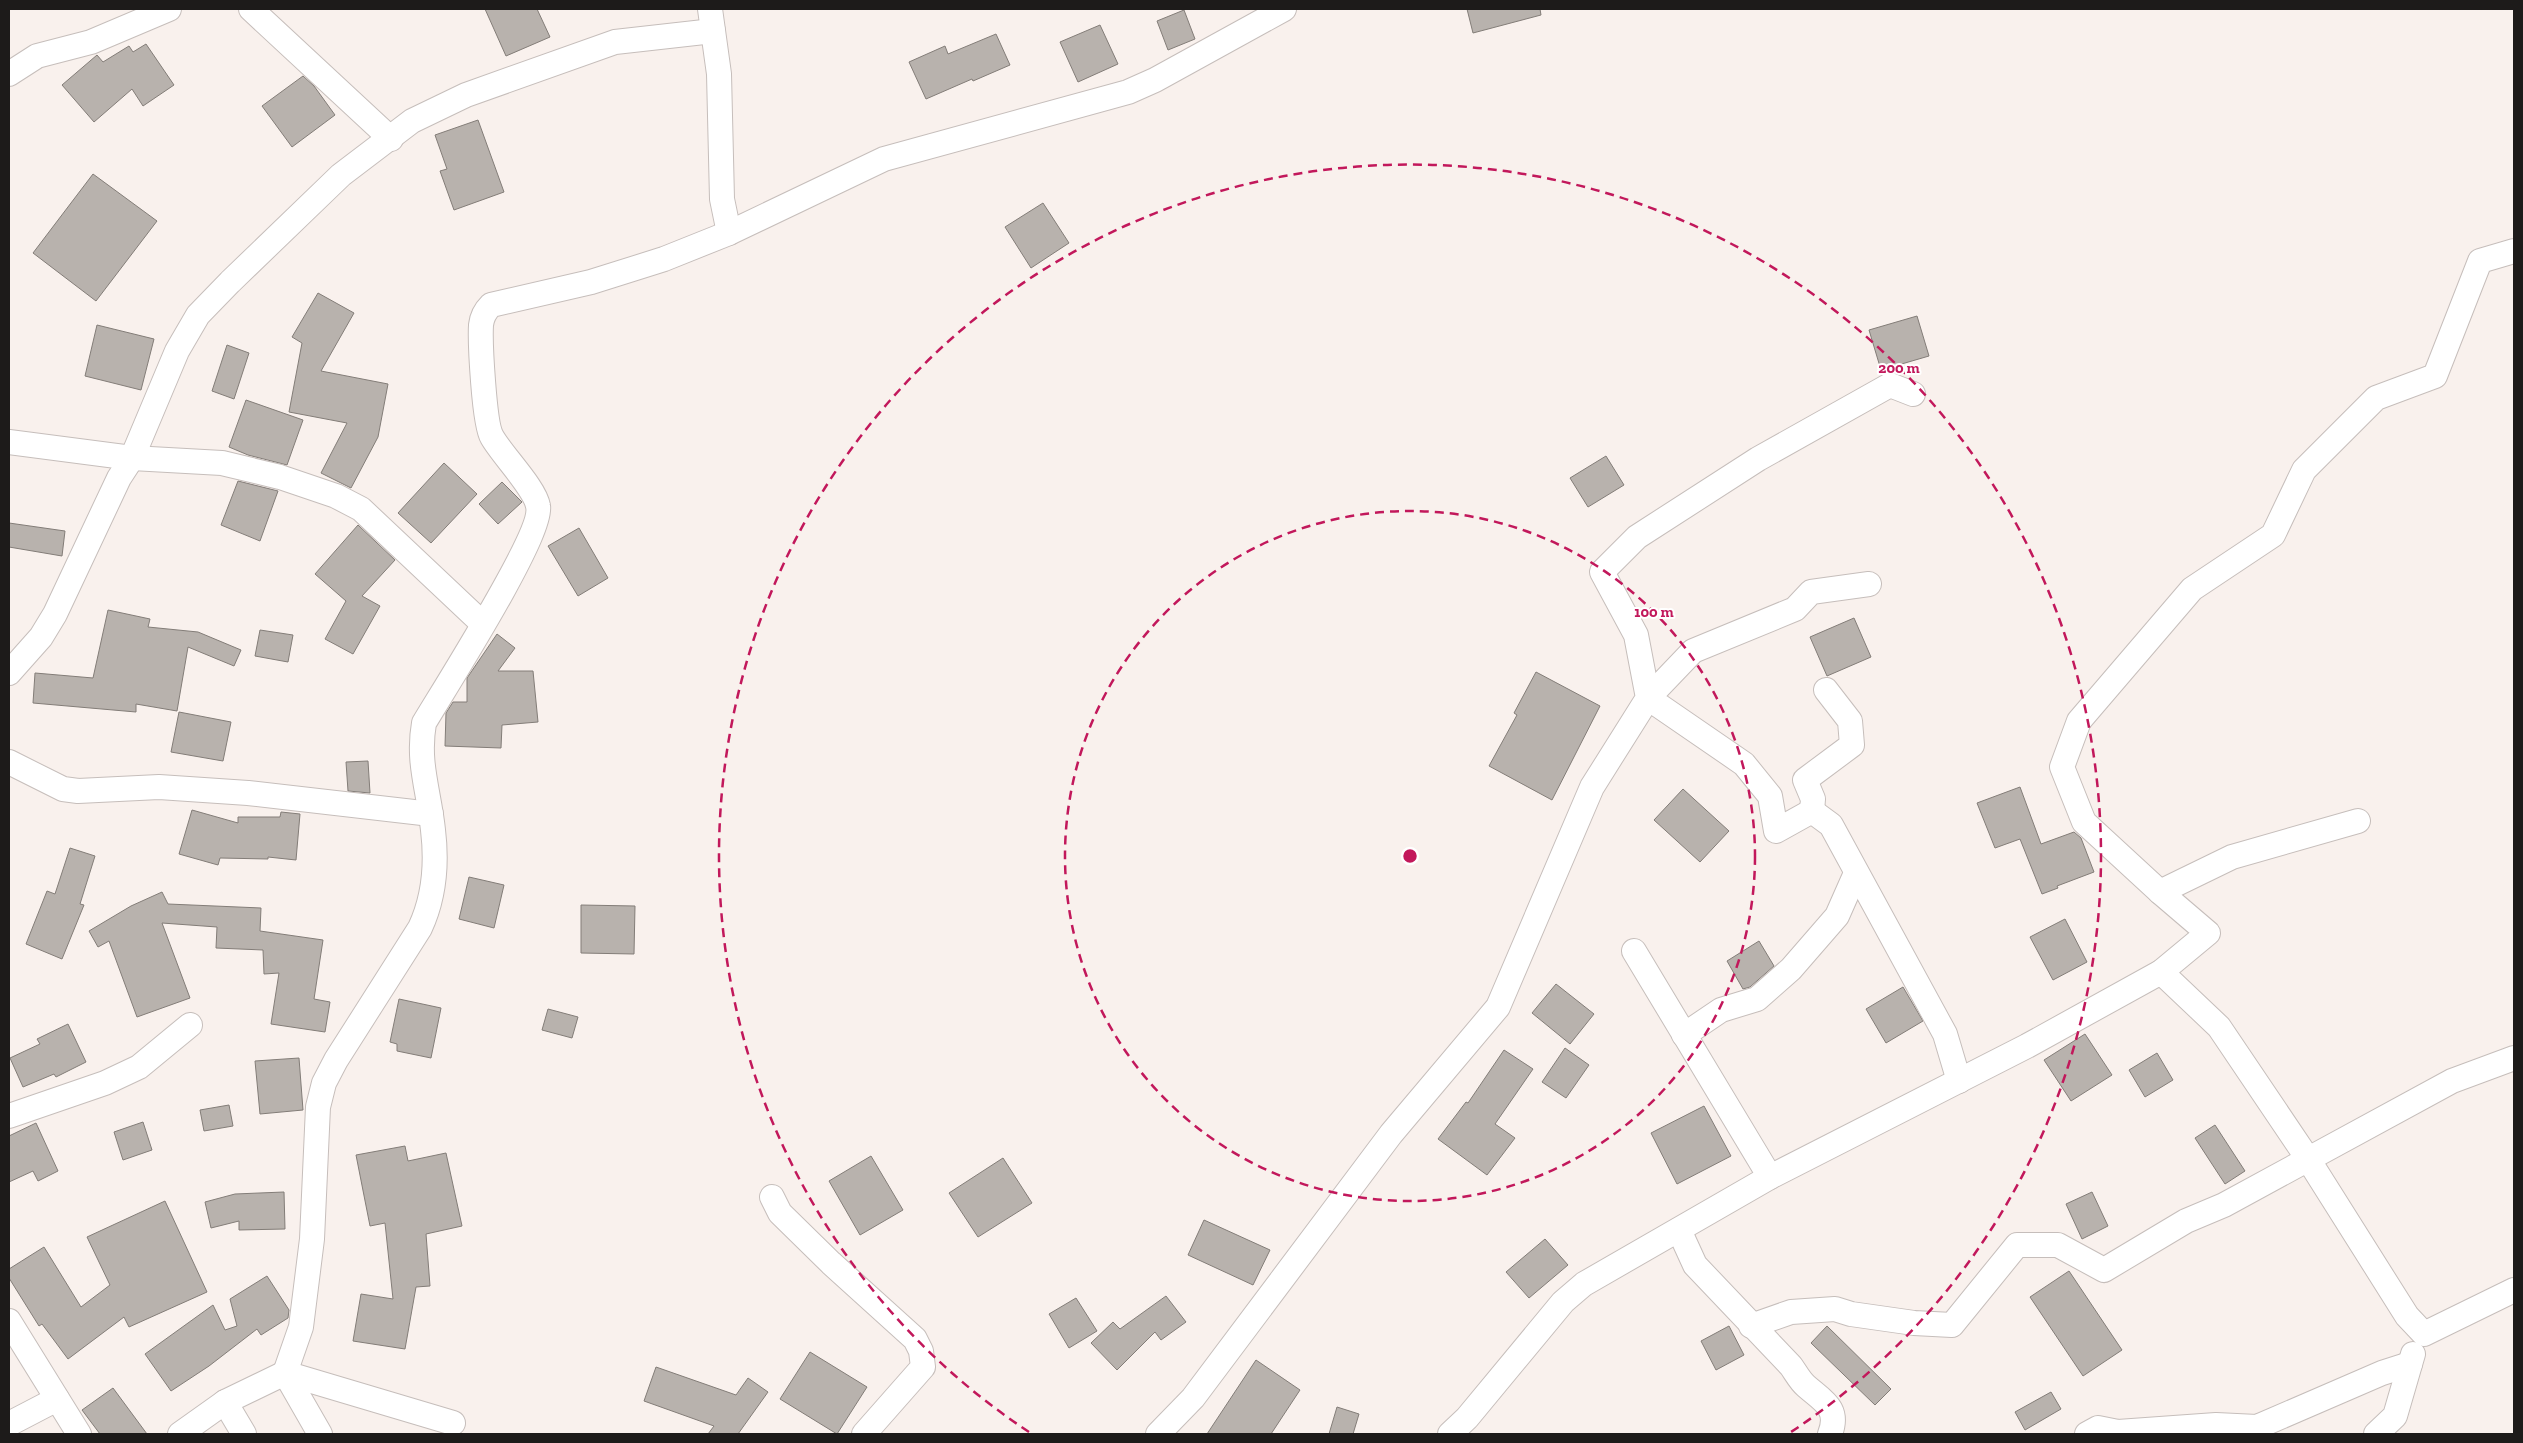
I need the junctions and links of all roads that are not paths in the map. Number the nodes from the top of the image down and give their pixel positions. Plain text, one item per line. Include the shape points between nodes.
1 (169, 9) edge
2 (251, 9) edge
3 (1277, 11) edge
4 (712, 20) edge
5 (9, 74) edge
6 (391, 139) junction
7 (729, 233) junction
8 (2514, 251) edge
9 (1913, 394) dead end
10 (9, 442) edge
11 (132, 458) junction
12 (1868, 584) dead end
13 (483, 624) junction
14 (9, 673) edge
15 (1826, 690) dead end
16 (1648, 698) junction
17 (9, 762) edge
18 (1812, 811) junction
19 (431, 814) junction
20 (2358, 821) dead end
21 (1856, 873) junction
22 (2160, 892) junction
23 (1634, 951) dead end
24 (2161, 972) junction
25 (190, 1026) dead end
26 (1684, 1035) junction
27 (2514, 1058) edge
28 (1959, 1081) junction
29 (9, 1116) edge
30 (2308, 1159) junction
31 (1770, 1177) junction
32 (772, 1197) dead end
33 (1679, 1230) junction
34 (2514, 1290) edge
35 (9, 1322) edge
36 (1751, 1326) junction
37 (2424, 1334) junction
38 (2410, 1364) junction
39 (285, 1373) junction
40 (57, 1400) junction
41 (225, 1402) junction
42 (452, 1423) dead end
43 (9, 1424) edge
44 (79, 1434) edge
45 (180, 1434) edge
46 (244, 1434) edge
47 (320, 1434) edge
48 (864, 1434) edge
49 (1158, 1434) edge
50 (1450, 1434) edge
51 (1830, 1434) edge
52 (2087, 1434) edge
53 (2376, 1434) edge

1 - 5 street via 91,42 37,56
2 - 6 street
3 - 7 street via 1128,92 884,159
4 - 6 street via 615,42 466,95 412,121
4 - 7 street via 718,74 722,200
6 - 11 street via 341,175 198,315 176,351
7 - 13 street via 664,259 590,282 491,305 484,312 481,326 490,436 535,499 538,515 532,534
8 - 22 street via 2480,261 2435,376 2376,398 2304,470 2272,535 2192,589 2078,721 2062,767 2084,822
9 - 16 street via 1890,385 1758,459 1637,537 1602,572 1636,635
10 - 11 street
11 - 13 street via 222,464 280,477 336,496 361,509
11 - 14 street via 119,478 55,614
12 - 16 street via 1811,592 1794,609 1693,651
13 - 19 street via 424,723 420,747
15 - 18 street via 1850,721 1852,745 1805,780 1812,799
16 - 18 street via 1744,764 1770,796 1776,831
16 - 49 street via 1592,787 1498,1007 1391,1134 1193,1398
17 - 19 street via 63,789 78,791 158,787 248,793
18 - 21 street via 1830,825
19 - 39 street via 434,832 430,908 324,1083 318,1107 312,1239 301,1327
20 - 22 street via 2232,857
21 - 26 street via 1837,916 1791,969 1757,1000 1720,1010
21 - 28 street via 1945,1034
22 - 24 street via 2208,933
23 - 26 street
24 - 28 street
24 - 30 street via 2219,1027
25 - 29 street via 139,1067 105,1083
26 - 31 street
27 - 30 street via 2452,1081
28 - 31 street
30 - 36 street via 2224,1205 2186,1221 2104,1270 2058,1245 2017,1245 1952,1325 1905,1322 1835,1309 1792,1312
30 - 37 street via 2407,1316
31 - 33 street
32 - 48 street via 780,1213 915,1339 921,1351 923,1367
33 - 36 street via 1695,1265
33 - 50 street via 1584,1284 1563,1302 1467,1418
34 - 37 street
35 - 40 street
36 - 51 street via 1792,1366 1804,1384 1828,1402 1835,1422
37 - 38 street
38 - 52 street via 2257,1427 2216,1425 2118,1432 2098,1428
38 - 53 street via 2395,1416
39 - 41 street
39 - 42 street
39 - 47 street
40 - 43 street
40 - 44 street
41 - 45 street
41 - 46 street

